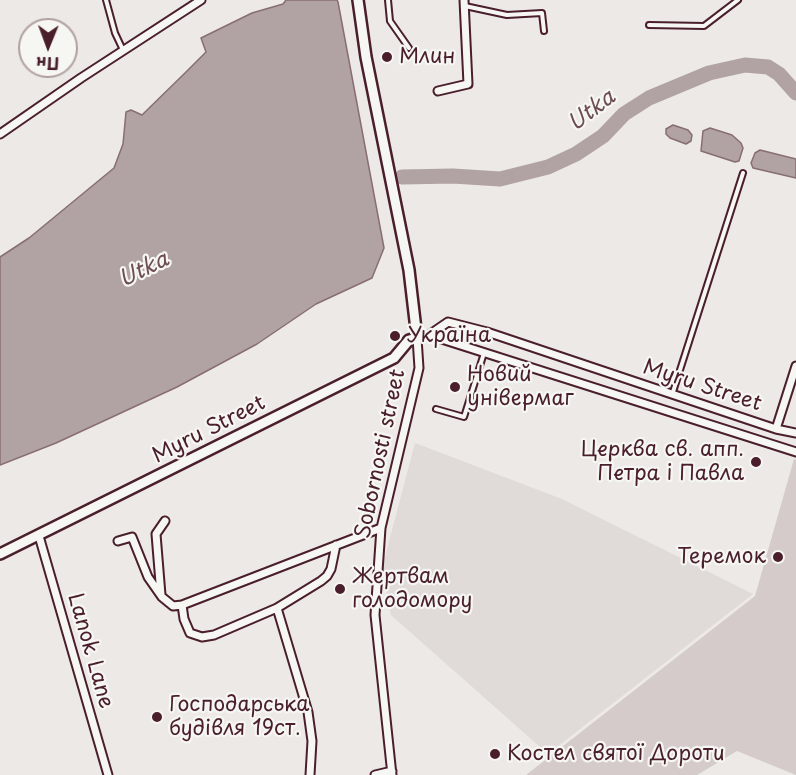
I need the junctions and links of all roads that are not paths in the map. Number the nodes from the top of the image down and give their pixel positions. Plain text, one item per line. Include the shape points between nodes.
1 (106, 0) edge
2 (201, 0) edge
3 (358, 0) edge
4 (388, 0) edge
5 (738, 0) edge
6 (464, 3) edge
7 (649, 25) dead end
8 (544, 31) dead end
9 (409, 48) dead end
10 (123, 51) junction
11 (438, 91) dead end
12 (2, 131) edge
13 (743, 173) dead end
14 (429, 335) junction
15 (417, 338) junction
16 (484, 352) junction
17 (796, 366) edge
18 (672, 395) junction
19 (436, 409) dead end
20 (776, 429) junction
21 (796, 433) edge
22 (796, 452) edge
23 (165, 521) dead end
24 (381, 528) junction
25 (39, 536) junction
26 (118, 541) dead end
27 (336, 545) junction
28 (0, 554) edge
29 (162, 597) junction
30 (182, 605) junction
31 (277, 608) junction
32 (392, 773) edge
33 (108, 775) edge
34 (310, 775) edge
35 (375, 775) edge

1 - 10 lane
2 - 10 street
3 - 15 main road, Sobornosti street via 409,270
4 - 9 lane via 390,21
5 - 7 lane via 704,26
6 - 8 lane via 507,15 542,13
6 - 11 street via 468,84
10 - 12 street
13 - 18 lane
14 - 15 street, Myru Street
14 - 16 street, Myru Street
14 - 18 street, Myru Street via 448,322
15 - 24 street, Sobornosti street via 419,368
15 - 25 main road, Myru Street via 410,340 394,358
16 - 19 lane via 464,417
16 - 22 street, Myru Street
17 - 20 street
18 - 20 street, Myru Street
20 - 21 street, Myru Street
23 - 29 street via 156,534
24 - 27 street
24 - 32 street, Sobornosti street via 375,615
25 - 28 main road, Myru Street
25 - 33 street, Lanok Lane
26 - 29 street via 132,537 148,577
27 - 30 street
27 - 31 street via 327,576
29 - 30 street via 173,606
30 - 31 street via 190,633 202,637
31 - 34 street via 308,712 312,741
32 - 35 street

